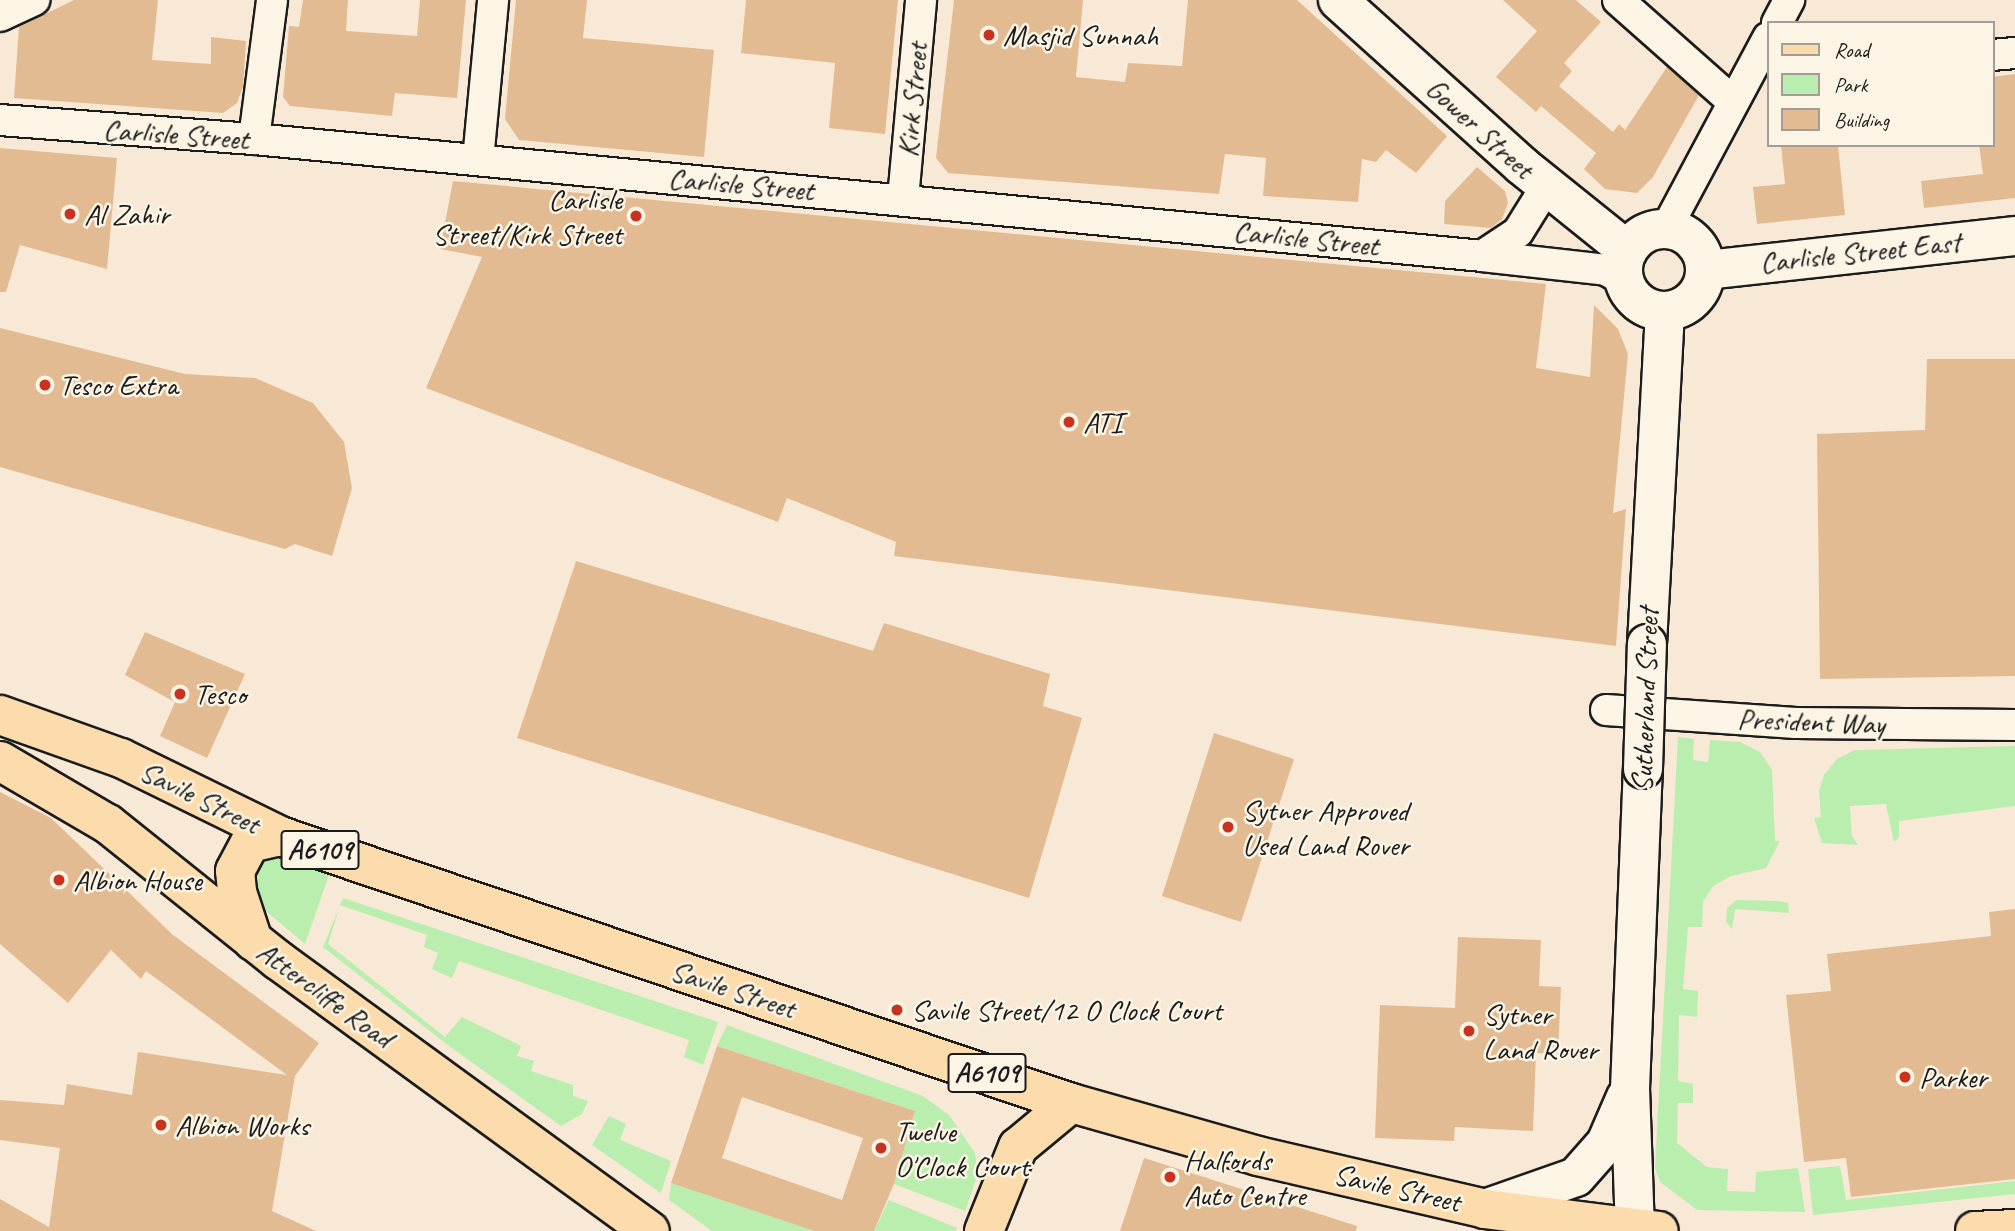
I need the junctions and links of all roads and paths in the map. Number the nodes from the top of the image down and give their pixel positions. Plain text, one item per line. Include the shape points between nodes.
1 (35, 0) edge
2 (272, 0) edge
3 (493, 0) edge
4 (921, 0) edge
5 (1338, 0) edge
6 (1618, 0) edge
7 (1789, 0) edge
8 (0, 16) edge
9 (1778, 21) edge
10 (1766, 43) edge
11 (2015, 53) edge
12 (1994, 55) edge
13 (1749, 85) edge
14 (0, 120) edge
15 (254, 139) junction
16 (478, 160) junction
17 (1546, 187) junction
18 (903, 199) junction
19 (1666, 229) junction
20 (2015, 236) edge
21 (1482, 256) junction
22 (1626, 266) junction
23 (1706, 270) junction
24 (1665, 312) junction
25 (1606, 710) dead end
26 (0, 715) edge
27 (2015, 725) edge
28 (0, 761) edge
29 (280, 836) junction
30 (253, 941) junction
31 (1630, 1089) junction
32 (1071, 1103) junction
33 (1485, 1209) junction
34 (2015, 1229) edge
35 (1643, 1230) edge
36 (650, 1231) edge
37 (984, 1231) edge
38 (1527, 1231) edge
39 (1975, 1231) edge

1 - 8 street
2 - 15 street
3 - 16 street
4 - 18 street, Kirk Street
5 - 17 main road, Gower Street
6 - 13 street
7 - 9 street
10 - 13 street
11 - 12 street
13 - 19 street
14 - 15 street, Carlisle Street
15 - 16 street, Carlisle Street
16 - 18 street, Carlisle Street
17 - 21 street via 1518,232
17 - 22 main road, Gower Street
18 - 21 street, Carlisle Street
19 - 22 main road via 1645,233
19 - 23 main road via 1689,237 1698,246
20 - 23 main road, Carlisle Street East
21 - 22 street, Carlisle Street via 1606,270
22 - 24 main road via 1639,303
23 - 24 main road via 1694,299
24 - 31 main road, Sutherland Street, bridge
25 - 27 street, President Way via 1796,723
26 - 29 main road, Savile Street / A6109 via 121,758
28 - 30 main road, Attercliffe Road via 108,824
29 - 30 main road via 250,843 236,871 237,892
29 - 32 main road, Savile Street / A6109
30 - 36 main road, Attercliffe Road
31 - 33 main road, Sutherland Street via 1606,1143 1576,1177
31 - 35 main road, Sutherland Street
32 - 33 main road, Savile Street / A6109 via 1258,1156
32 - 37 main road via 1018,1147
33 - 35 main road, Savile Street / A6109
33 - 38 main road, Savile Street / A6109
34 - 39 main road

